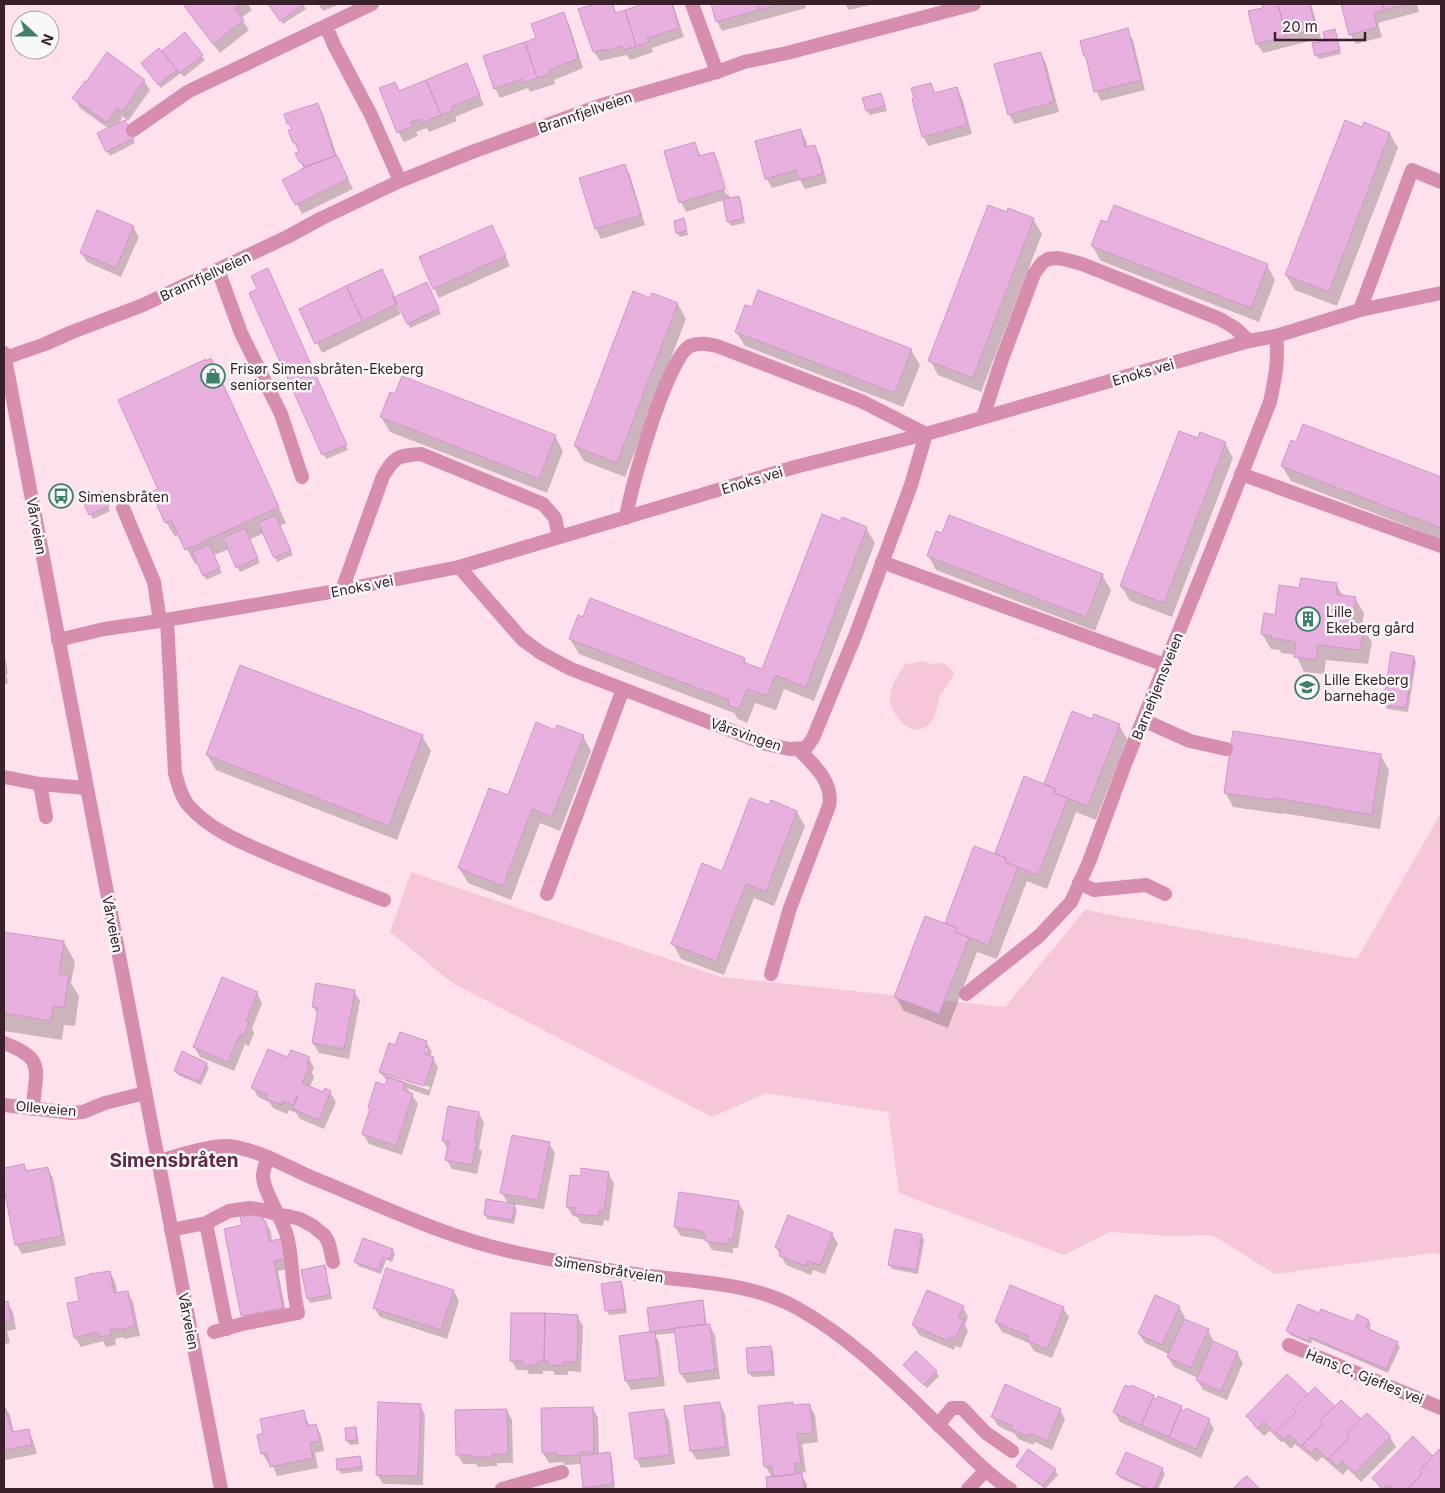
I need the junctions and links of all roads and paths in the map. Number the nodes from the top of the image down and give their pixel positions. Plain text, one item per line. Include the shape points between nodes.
1 (372, 4) edge
2 (692, 4) edge
3 (974, 4) edge
4 (326, 26) junction
5 (717, 72) junction
6 (133, 130) dead end
7 (400, 182) junction
8 (1441, 182) edge
9 (218, 270) junction
10 (1441, 293) edge
11 (1360, 310) junction
12 (1276, 336) junction
13 (1249, 342) junction
14 (4, 355) edge
15 (984, 417) junction
16 (926, 434) junction
17 (1241, 474) junction
18 (302, 477) dead end
19 (123, 508) dead end
20 (626, 518) junction
21 (559, 538) junction
22 (1441, 546) edge
23 (882, 562) junction
24 (459, 568) junction
25 (342, 590) junction
26 (163, 621) junction
27 (58, 640) junction
28 (1164, 665) junction
29 (624, 690) junction
30 (1143, 720) junction
31 (798, 748) junction
32 (1226, 749) dead end
33 (4, 777) edge
34 (40, 784) junction
35 (86, 788) junction
36 (46, 817) dead end
37 (1079, 883) junction
38 (547, 894) dead end
39 (1164, 894) dead end
40 (384, 900) dead end
41 (771, 974) dead end
42 (966, 994) dead end
43 (4, 1043) edge
44 (145, 1093) junction
45 (4, 1105) edge
46 (33, 1109) junction
47 (268, 1157) junction
48 (159, 1161) junction
49 (279, 1215) junction
50 (206, 1223) junction
51 (171, 1230) junction
52 (333, 1262) dead end
53 (1289, 1345) dead end
54 (1441, 1408) edge
55 (938, 1425) junction
56 (1012, 1451) dead end
57 (986, 1470) junction
58 (562, 1472) dead end
59 (221, 1489) edge
60 (502, 1489) edge
61 (968, 1489) edge
62 (1010, 1489) edge

1 - 4 street
2 - 5 street
3 - 5 street, Brannfjellveien via 744,62
4 - 6 street via 189,91
4 - 7 street via 371,114
5 - 7 street, Brannfjellveien via 602,105
7 - 9 street, Brannfjellveien
8 - 11 street via 1412,170
9 - 14 street, Brannfjellveien via 143,305 45,344
9 - 18 street via 241,333 281,414
10 - 11 street, Enoks vei
11 - 12 street, Enoks vei
12 - 13 street, Enoks vei
12 - 17 street, Barnehjemsveien via 1276,377 1270,402
13 - 15 street, Enoks vei
13 - 15 street via 1220,318 1082,264 1048,259 1034,274
14 - 27 street, Vårveien
15 - 16 street, Enoks vei
16 - 20 street, Enoks vei via 795,467
16 - 20 street via 861,401 717,346 701,343 689,346 674,367 657,410 636,474
16 - 23 street, Vårsvingen
17 - 22 street
17 - 28 street, Barnehjemsveien
19 - 26 street via 154,582
20 - 21 street, Enoks vei
21 - 24 street, Enoks vei
21 - 25 street via 554,518 543,504 421,454 400,455 383,476
23 - 28 street
23 - 31 street, Vårsvingen via 813,738 806,748
24 - 25 street, Enoks vei
24 - 29 street, Vårsvingen via 528,644 571,669
25 - 26 street, Enoks vei
26 - 27 street, Enoks vei via 104,629
26 - 40 street via 175,773 188,804 212,826 231,837 301,869
27 - 35 street, Vårveien
28 - 30 street, Barnehjemsveien
29 - 31 street, Vårsvingen via 766,744
29 - 38 street
30 - 32 street via 1190,741
30 - 37 street, Barnehjemsveien
31 - 41 street via 818,770 831,796 790,908
33 - 34 street
34 - 35 street
34 - 36 street
35 - 44 street, Vårveien
37 - 39 street via 1094,890 1146,884
37 - 42 street, Barnehjemsveien via 1071,902 1032,942
43 - 46 street via 28,1054 37,1066
44 - 46 street, Olleveien via 83,1112
44 - 48 street, Vårveien
45 - 46 street, Olleveien
47 - 48 street, Simensbråtveien via 224,1146
47 - 49 street via 263,1176
47 - 55 street, Simensbråtveien via 442,1231 477,1242 546,1258 742,1288 771,1296 797,1308 840,1336
48 - 51 street, Vårveien
49 - 50 street via 250,1208 229,1211
49 - 50 street via 288,1240 298,1313 220,1330
49 - 52 street via 300,1219 325,1236
50 - 51 street
51 - 59 street, Vårveien
53 - 54 street, Hans C. Gjefles vei
55 - 56 street via 952,1408 962,1408 986,1433
55 - 57 street, Simensbråtveien
57 - 61 street
57 - 62 street, Simensbråtveien
58 - 60 street

